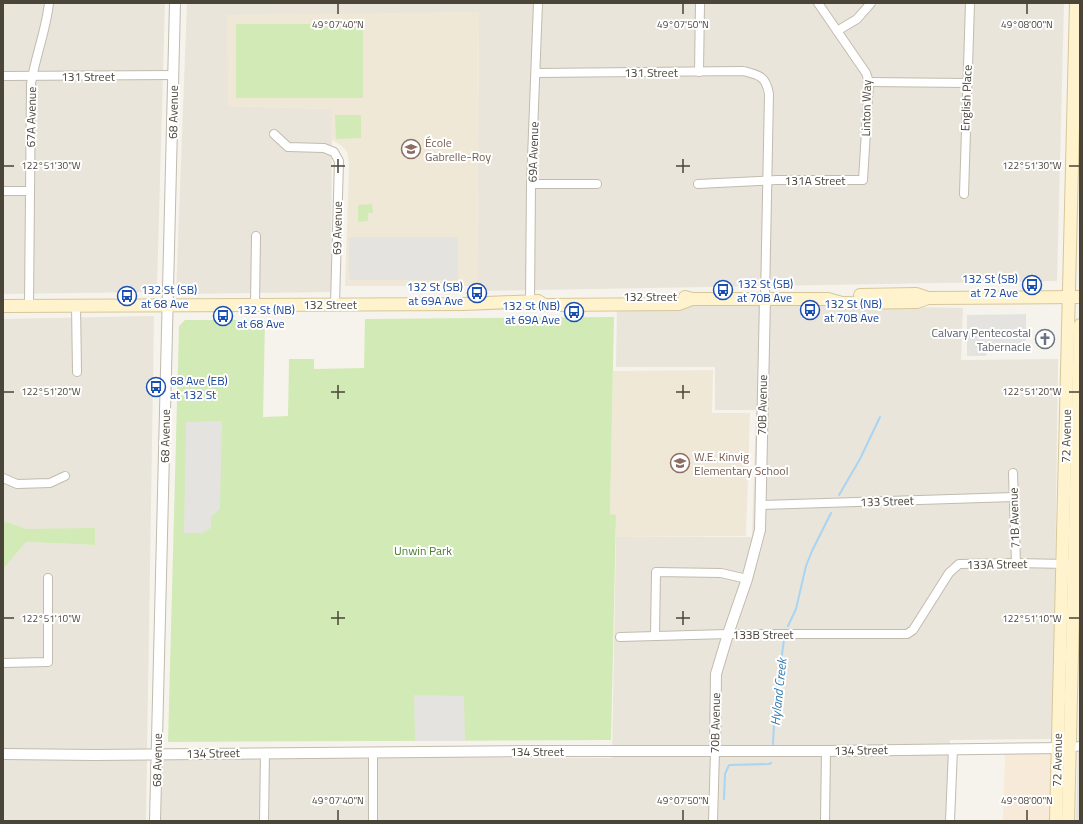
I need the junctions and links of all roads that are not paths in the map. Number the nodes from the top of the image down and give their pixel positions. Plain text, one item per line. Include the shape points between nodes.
1 (49, 3) edge
2 (175, 3) edge
3 (538, 3) edge
4 (700, 3) edge
5 (818, 3) edge
6 (871, 3) edge
7 (970, 3) edge
8 (1076, 3) edge
9 (837, 31) junction
10 (699, 72) junction
11 (536, 73) junction
12 (174, 75) junction
13 (3, 76) edge
14 (32, 76) junction
15 (765, 80) joint
16 (869, 82) junction
17 (966, 82) junction
18 (274, 134) dead end
19 (863, 180) joint
20 (767, 181) junction
21 (532, 184) junction
22 (596, 184) dead end
23 (698, 184) dead end
24 (3, 191) edge
25 (29, 191) junction
26 (964, 194) dead end
27 (256, 236) dead end
28 (1075, 297) edge
29 (765, 299) junction
30 (534, 301) junction
31 (336, 304) junction
32 (28, 305) junction
33 (76, 305) junction
34 (168, 305) junction
35 (255, 305) junction
36 (3, 306) edge
37 (1080, 325) edge
38 (77, 372) dead end
39 (1013, 473) dead end
40 (65, 476) dead end
41 (3, 478) edge
42 (1014, 497) junction
43 (760, 505) junction
44 (1016, 563) junction
45 (1068, 564) junction
46 (48, 578) dead end
47 (747, 579) junction
48 (728, 634) junction
49 (907, 634) joint
50 (620, 636) dead end
51 (655, 636) junction
52 (3, 663) edge
53 (1075, 747) edge
54 (952, 749) junction
55 (1057, 749) junction
56 (715, 751) junction
57 (826, 751) junction
58 (266, 752) junction
59 (373, 752) junction
60 (3, 754) edge
61 (157, 754) junction
62 (155, 821) edge
63 (264, 821) edge
64 (373, 821) edge
65 (713, 821) edge
66 (825, 821) edge
67 (950, 821) edge
68 (1056, 821) edge
69 (1068, 821) edge

1 - 14 street, 67A Avenue
2 - 12 street, 68 Avenue
3 - 11 street, 69A Avenue
4 - 10 street
5 - 9 street, Linton Way
6 - 9 street via 857,19
7 - 17 street, English Place
8 - 28 main road, 72 Avenue
9 - 16 street, Linton Way via 866,73
10 - 11 street, 131 Street
10 - 15 street, 131 Street via 742,71 756,74
11 - 21 street, 69A Avenue
12 - 14 street, 131 Street
12 - 34 street, 68 Avenue
13 - 14 street, 131 Street
14 - 25 street, 67A Avenue
15 - 20 street, 70B Avenue via 769,94
16 - 17 street
16 - 19 street, Linton Way
17 - 26 street, English Place
18 - 31 street, 69 Avenue via 288,147 324,148 334,152 339,161
19 - 20 street, 131A Street
20 - 23 street, 131A Street
20 - 29 street, 70B Avenue
21 - 22 street
21 - 30 street, 69A Avenue
24 - 25 street
25 - 32 street, 67A Avenue
27 - 35 street
28 - 29 main road, 132 Street via 928,298 916,294 842,295 828,299
28 - 45 main road, 72 Avenue
29 - 30 main road, 132 Street via 692,299 679,295 663,295 545,297
29 - 43 street, 70B Avenue
30 - 31 main road, 132 Street
31 - 35 main road, 132 Street
32 - 33 main road, 132 Street
32 - 36 main road, 132 Street
33 - 34 main road, 132 Street
33 - 38 street
34 - 35 main road, 132 Street
34 - 61 street, 68 Avenue
37 - 45 main road, 72 Avenue
39 - 42 street, 71B Avenue
40 - 41 street via 50,483 18,484
42 - 43 street, 133 Street
42 - 44 street, 71B Avenue
43 - 47 street, 70B Avenue via 760,530
44 - 45 street, 133A Street
44 - 49 street, 133A Street via 957,565 949,573 913,630
45 - 53 main road, 72 Avenue
45 - 55 main road, 72 Avenue
46 - 52 street via 48,662
47 - 48 street, 70B Avenue
47 - 51 street via 721,574 656,572
48 - 49 street, 133B Street
48 - 51 street, 133B Street
48 - 56 street, 70B Avenue via 716,678
50 - 51 street, 133B Street
53 - 55 street, 134 Street
53 - 69 main road, 72 Avenue
54 - 55 street, 134 Street
54 - 57 street, 134 Street
54 - 67 street
55 - 68 main road, 72 Avenue
56 - 57 street, 134 Street
56 - 59 street, 134 Street
56 - 65 street, 70B Avenue
57 - 66 street
58 - 59 street, 134 Street
58 - 61 street, 134 Street
58 - 63 street
59 - 64 street
60 - 61 street, 134 Street
61 - 62 street, 68 Avenue

